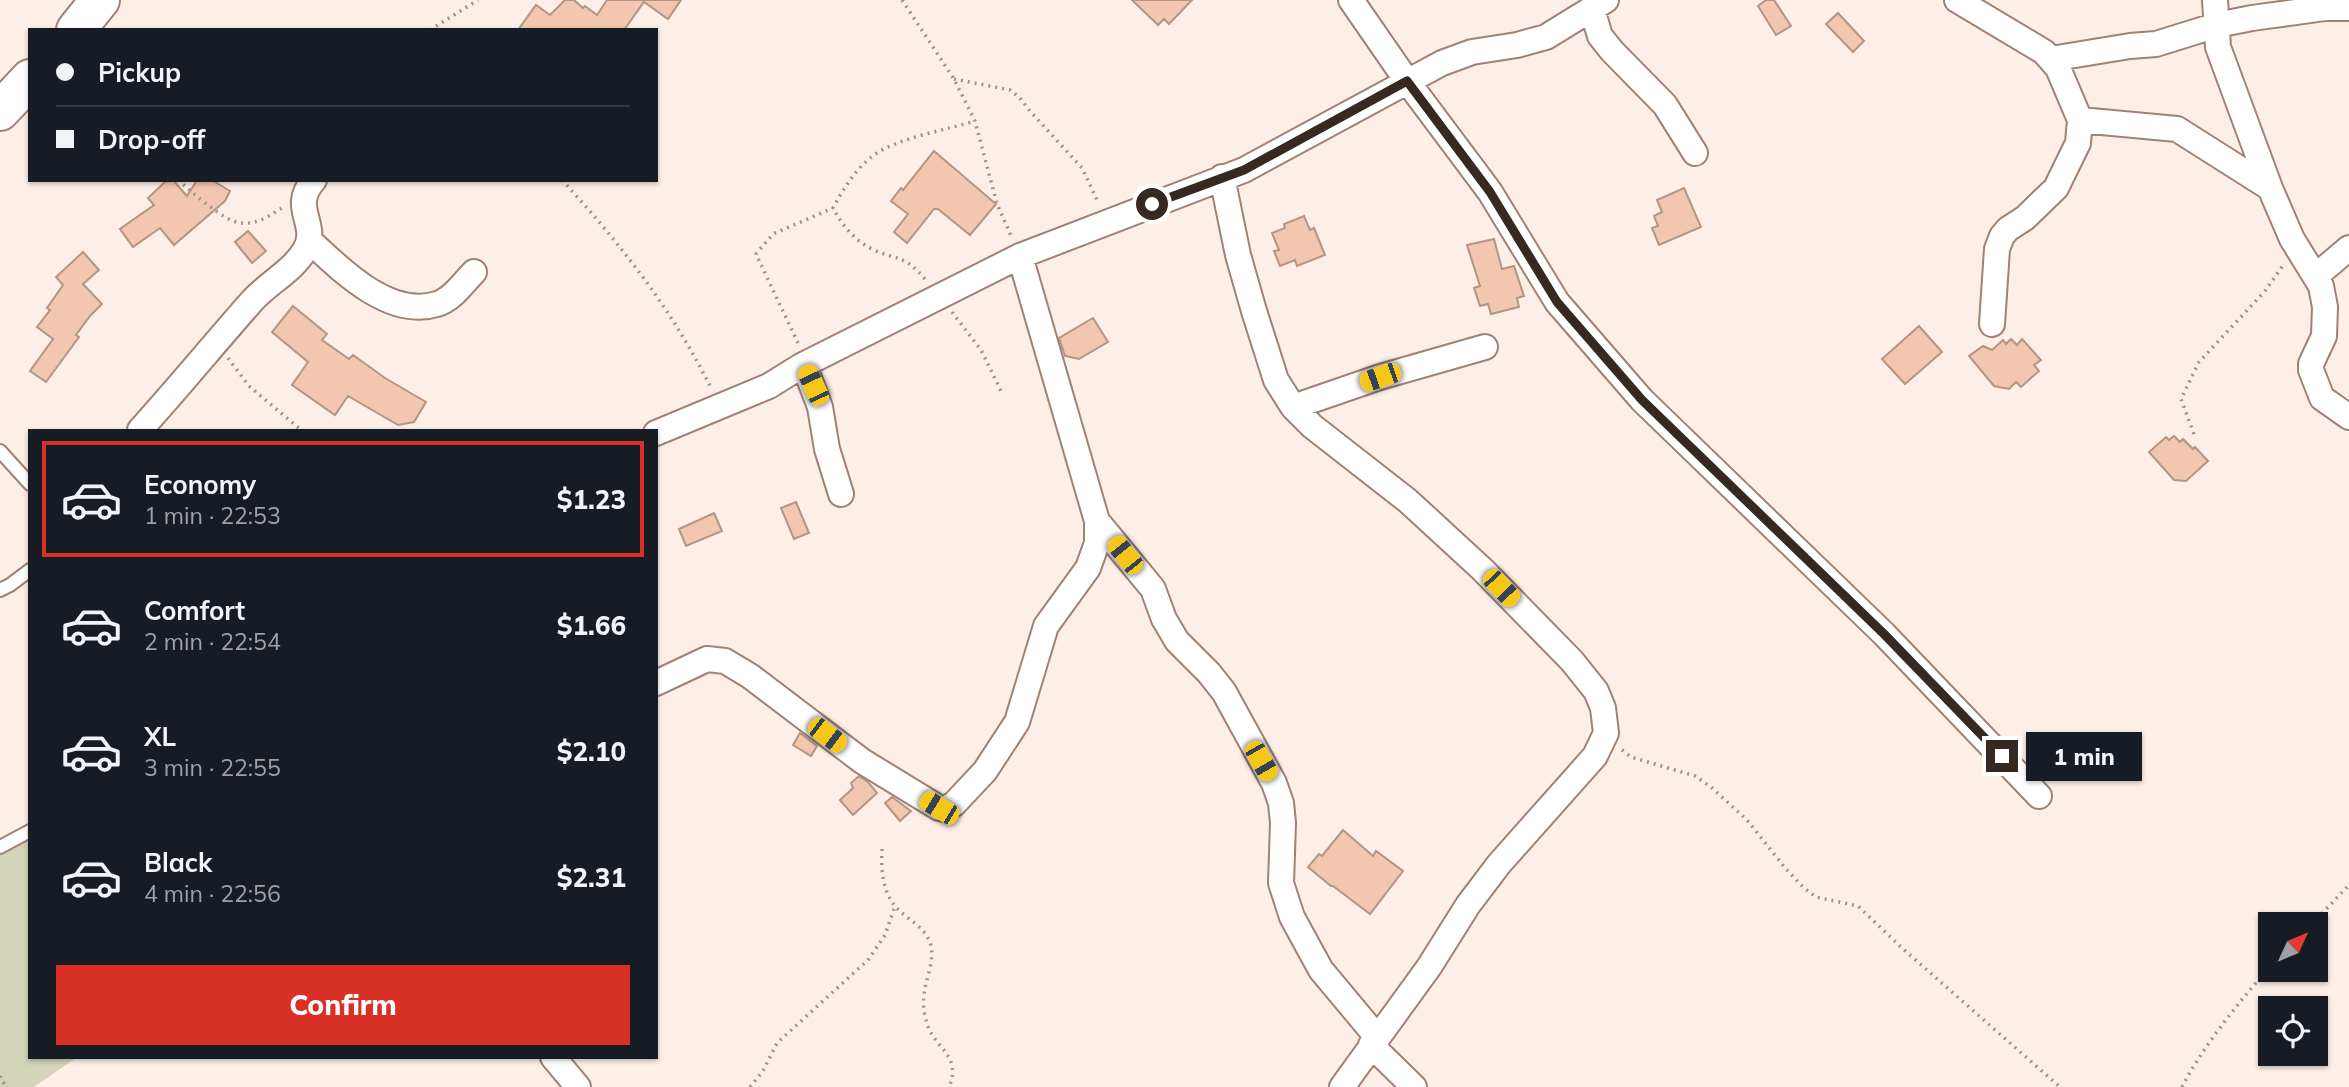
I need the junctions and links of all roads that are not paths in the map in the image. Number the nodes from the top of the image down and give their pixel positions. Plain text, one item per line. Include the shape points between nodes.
1 (100, 0) edge
2 (1351, 0) edge
3 (1956, 0) edge
4 (1599, 4) edge
5 (2349, 8) edge
6 (2219, 9) edge
7 (78, 28) edge
8 (2052, 60) junction
9 (28, 81) edge
10 (1407, 81) junction
11 (0, 111) edge
12 (2080, 120) junction
13 (1695, 153) dead end
14 (1222, 177) junction
15 (2270, 188) junction
16 (309, 189) edge
17 (310, 241) junction
18 (2349, 248) edge
19 (1020, 256) junction
20 (474, 272) dead end
21 (2316, 275) junction
22 (1992, 324) dead end
23 (1485, 347) dead end
24 (803, 366) junction
25 (1293, 407) junction
26 (2349, 417) edge
27 (141, 429) edge
28 (658, 432) edge
29 (0, 451) edge
30 (28, 482) edge
31 (841, 494) dead end
32 (1097, 521) junction
33 (28, 572) edge
34 (0, 590) edge
35 (658, 682) edge
36 (2039, 796) dead end
37 (28, 832) edge
38 (0, 847) edge
39 (1374, 1041) junction
40 (554, 1059) edge
41 (572, 1085) edge
42 (1342, 1087) edge
43 (1414, 1087) edge

1 - 7 highway
2 - 10 street
3 - 8 street
4 - 10 street via 1546,37 1472,52
4 - 13 street via 1600,36 1665,105
5 - 6 street via 2252,18
6 - 8 street via 2156,44
6 - 15 street via 2218,47
8 - 12 street
9 - 11 highway
10 - 14 street via 1244,170
10 - 36 street via 1490,192 1557,302 1642,400 1884,634
12 - 15 street via 2177,129
12 - 22 street via 2078,143 2056,188 2002,236
14 - 19 street
14 - 25 street via 1237,255 1254,311 1276,380
15 - 21 street
16 - 17 street
17 - 20 street via 355,283 401,304 438,304
17 - 27 street via 252,300
18 - 21 street
19 - 24 street
19 - 32 street
21 - 26 street via 2325,307 2325,336 2311,370 2322,398
23 - 25 street
24 - 28 street via 769,386
24 - 31 street via 820,407
25 - 39 street via 1408,501 1483,570 1572,661 1596,691 1603,708 1606,733 1595,756 1499,864
29 - 30 lane
32 - 35 street via 1097,543 1088,568 1046,626 1017,722 985,771 945,808 862,761 725,661 707,659
32 - 39 street via 1153,589 1177,641 1224,692 1274,783 1283,822 1281,883 1292,917 1321,970
33 - 34 lane
37 - 38 lane
39 - 42 street
39 - 43 street
40 - 41 street

